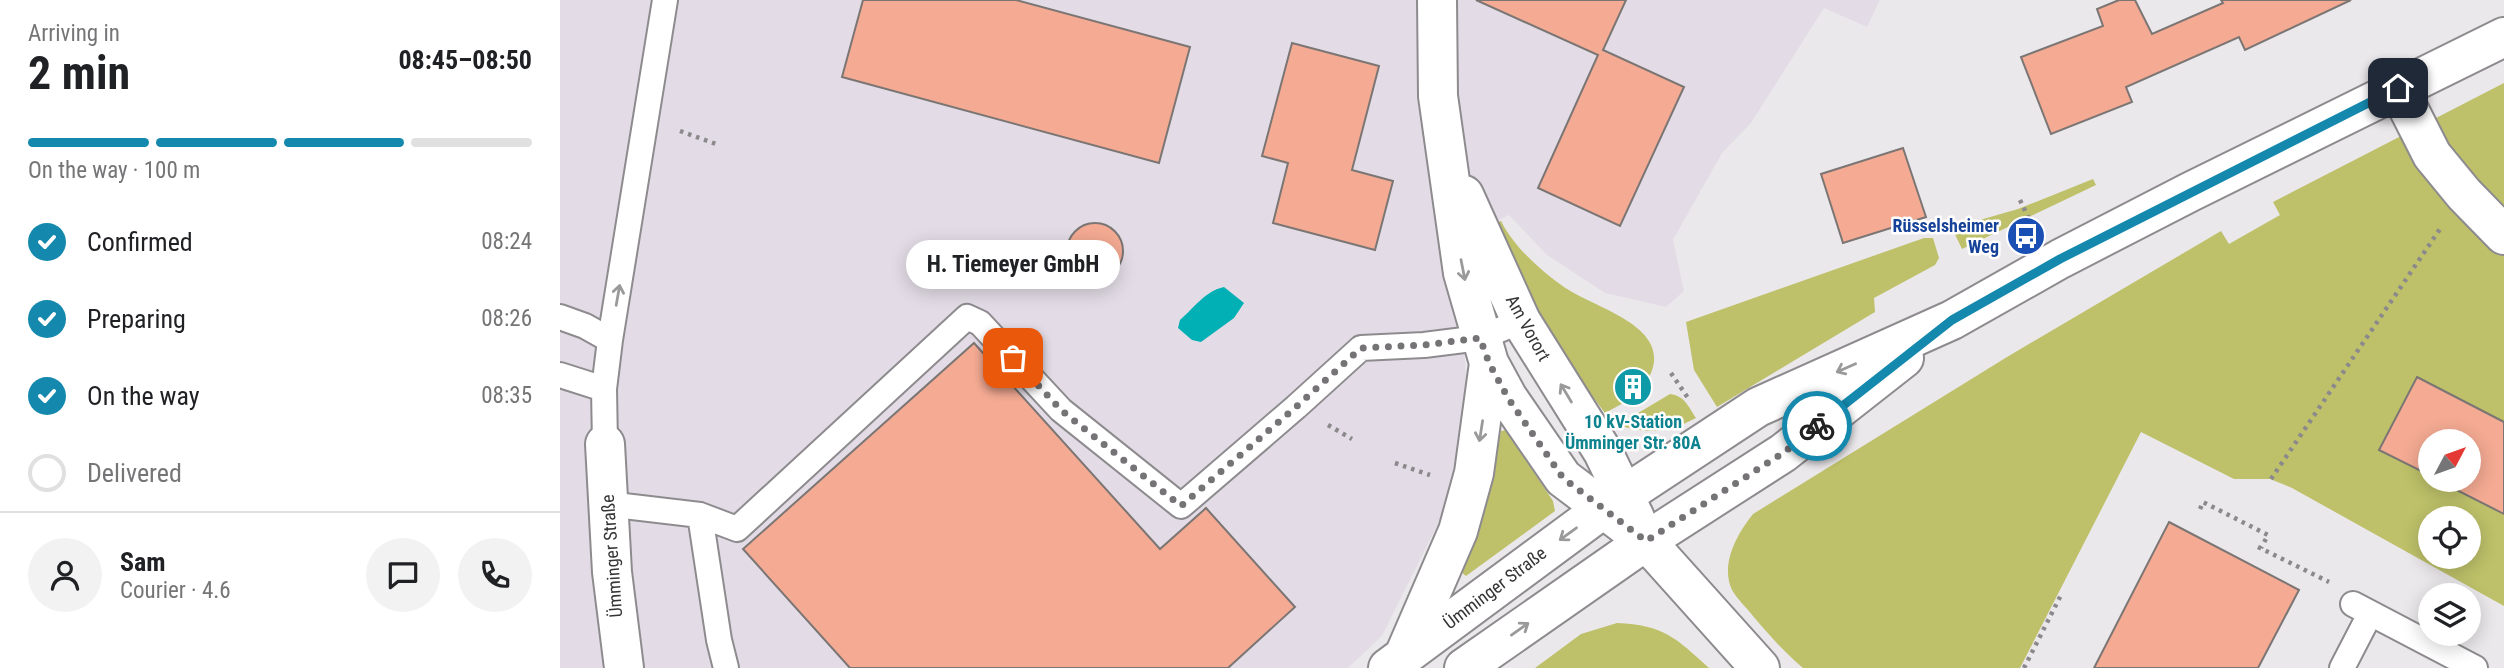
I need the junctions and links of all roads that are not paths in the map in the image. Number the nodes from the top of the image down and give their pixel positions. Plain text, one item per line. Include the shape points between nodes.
1 (665, 0) edge
2 (1437, 0) edge
3 (2504, 37) edge
4 (2398, 88) junction
5 (1446, 155) junction
6 (2504, 235) edge
7 (560, 305) edge
8 (560, 317) edge
9 (1952, 320) junction
10 (1521, 321) junction
11 (585, 326) junction
12 (610, 340) junction
13 (1485, 350) junction
14 (560, 374) edge
15 (604, 388) junction
16 (605, 444) joint
17 (1613, 502) junction
18 (607, 504) junction
19 (700, 515) junction
20 (1646, 541) junction
21 (1396, 662) edge
22 (624, 668) edge
23 (726, 668) edge
24 (1465, 668) edge
25 (1760, 668) edge
26 (2342, 668) edge
27 (2475, 668) edge

12 -> 1 lane
2 - 5 street, Am Vorort via 1438,96
3 - 4 street, Ümminger Straße
4 - 6 street via 2432,155
4 - 9 street, Ümminger Straße via 2060,259
5 - 10 street, Am Vorort
5 -> 13 street, Am Vorort via 1463,273
7 - 11 lane
8 - 11 lane
9 -> 17 street, Ümminger Straße via 1758,407
9 - 20 street, Ümminger Straße via 1783,453
10 - 13 lane
17 -> 10 street, Am Vorort via 1603,452
11 - 12 lane
12 - 15 lane
13 - 17 street, Am Vorort via 1508,398 1563,478
13 - 19 lane via 1424,345 1361,348 1181,506 1061,410 980,323 967,317 737,528
13 -> 21 street, Am Vorort via 1474,473 1458,531
14 - 15 lane
15 - 16 lane
16 - 18 street, Ümminger Straße
17 - 20 street
17 -> 21 street, Ümminger Straße
18 - 19 lane
18 - 22 street, Ümminger Straße
19 - 23 lane
24 -> 20 street, Ümminger Straße
20 - 25 street
26 - 27 lane via 2361,609

